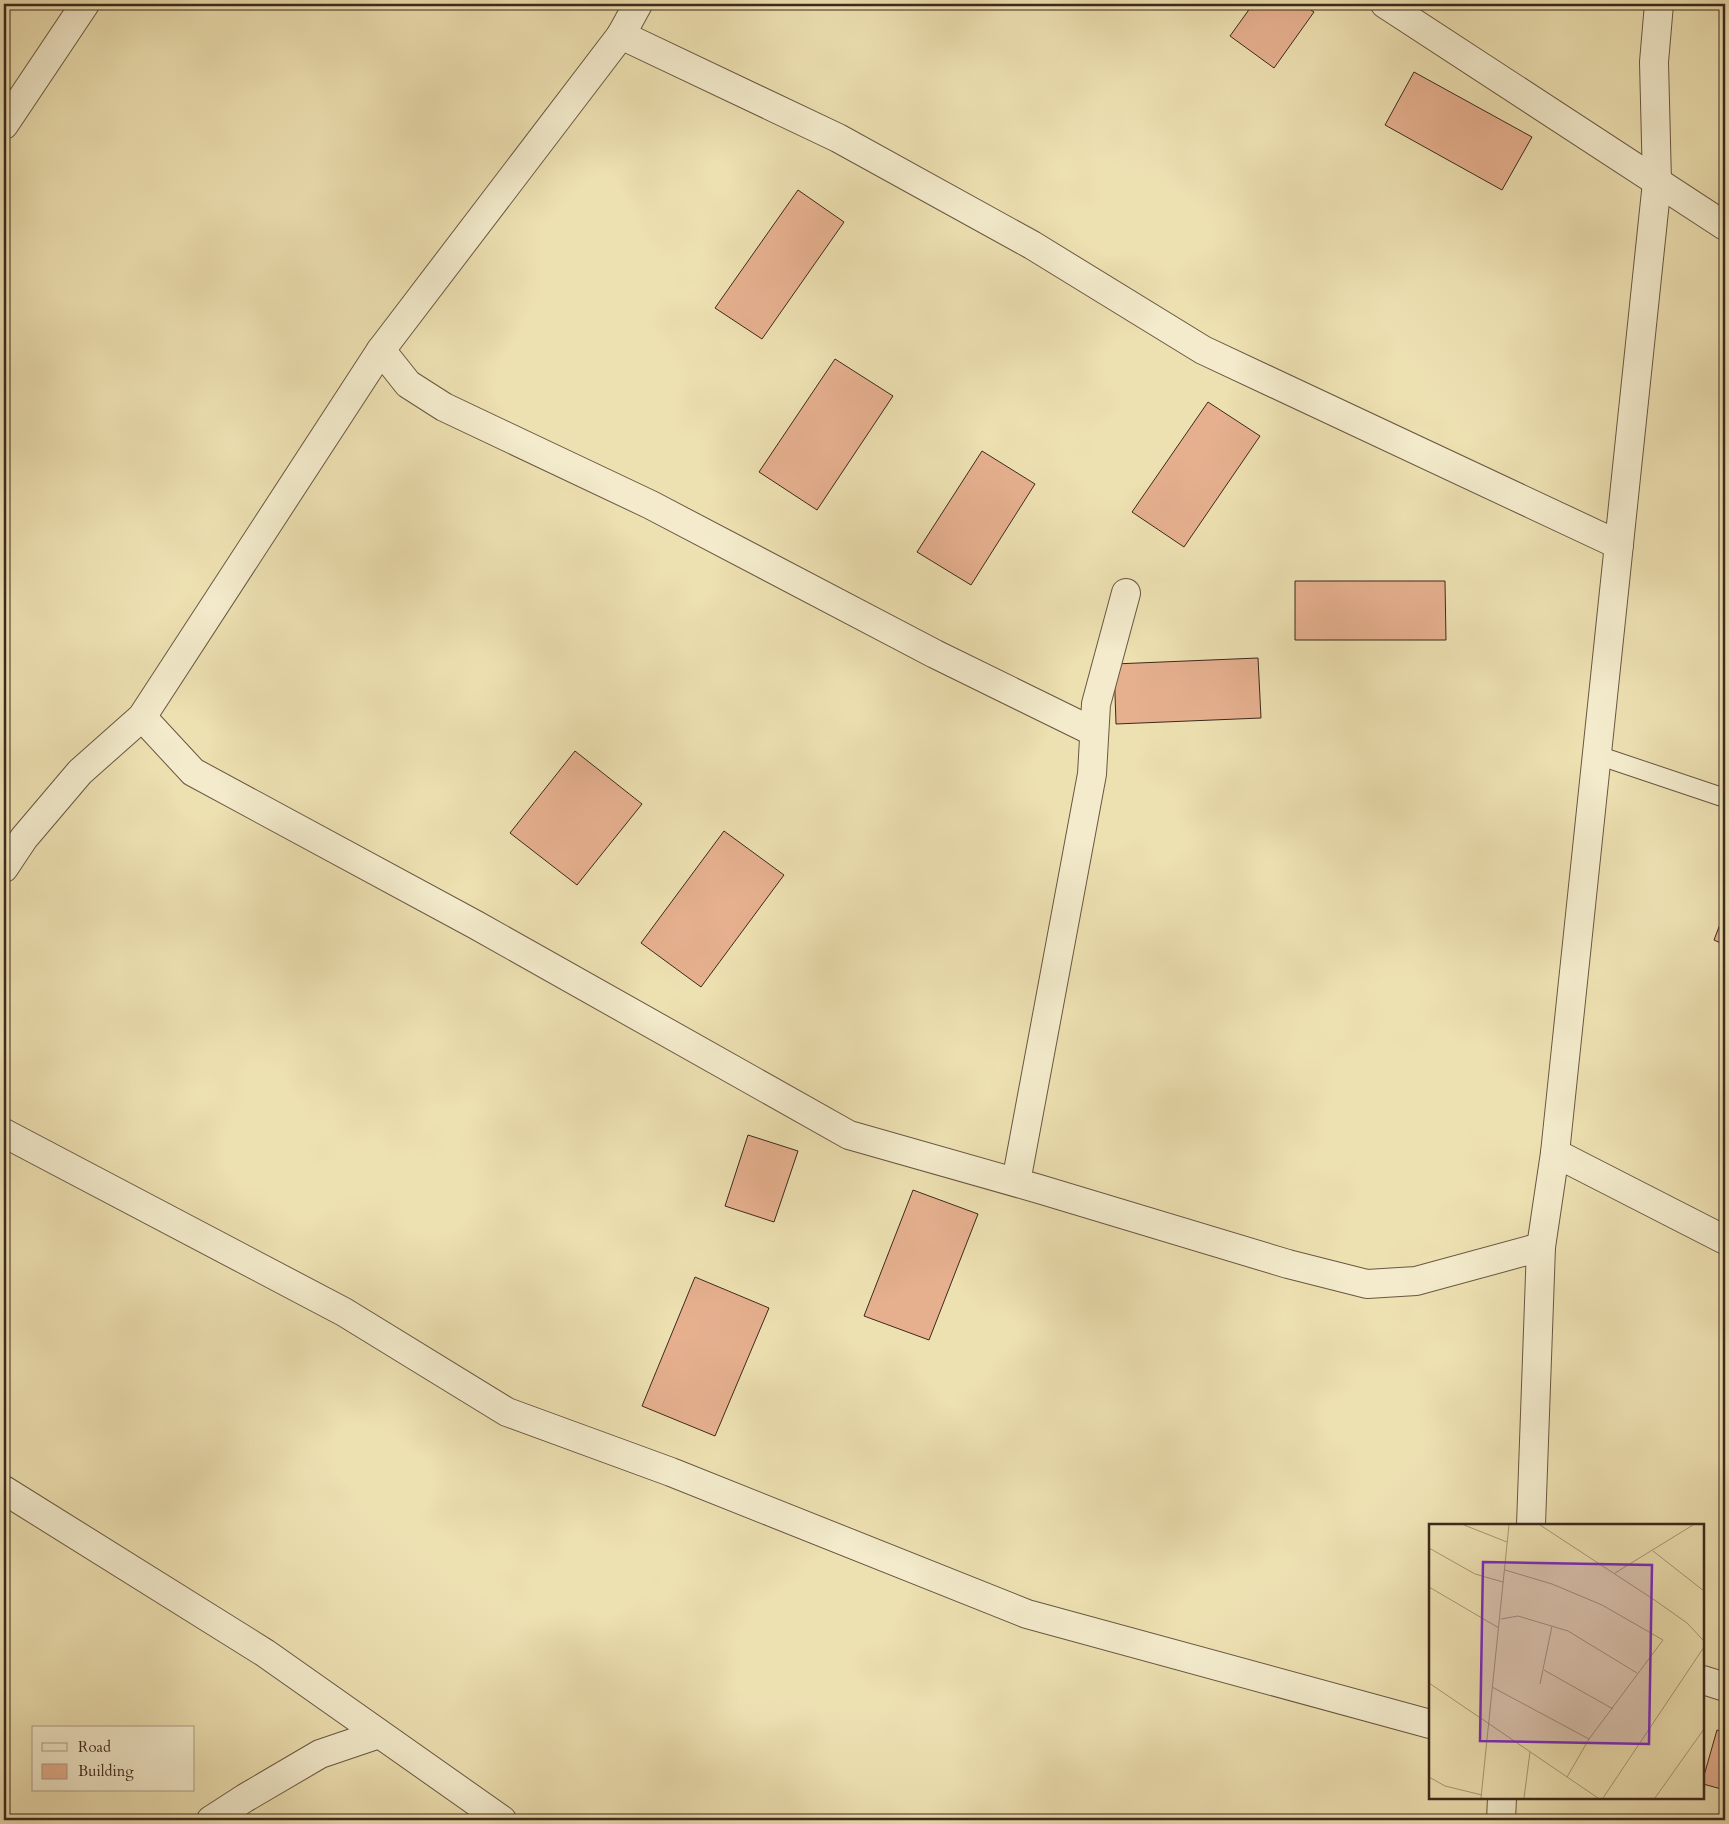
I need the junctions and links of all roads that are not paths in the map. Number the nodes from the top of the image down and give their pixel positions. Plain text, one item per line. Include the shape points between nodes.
1 (85, 4) edge
2 (638, 4) edge
3 (1385, 4) edge
4 (1659, 4) edge
5 (621, 35) junction
6 (4, 126) edge
7 (1657, 182) junction
8 (1725, 226) edge
9 (381, 350) junction
10 (1619, 545) junction
11 (1126, 593) dead end
12 (142, 716) junction
13 (1094, 732) junction
14 (1597, 755) junction
15 (1725, 798) edge
16 (4, 868) edge
17 (4, 1133) edge
18 (1555, 1153) junction
19 (1016, 1182) junction
20 (1725, 1240) edge
21 (1541, 1247) junction
22 (4, 1490) edge
23 (1531, 1524) edge
24 (1704, 1680) edge
25 (1725, 1687) edge
26 (1429, 1724) edge
27 (379, 1734) junction
28 (1502, 1799) edge
29 (211, 1820) edge
30 (502, 1820) edge
31 (1501, 1820) edge

1 - 6 street
2 - 5 street
3 - 7 street
4 - 7 street via 1654,62
5 - 9 street
5 - 10 street via 838,138 1032,245 1203,350
7 - 8 street
7 - 10 street
9 - 12 street
9 - 13 street via 408,384 444,407 651,505 935,654
10 - 14 street
11 - 13 street via 1096,704
12 - 16 street via 80,772 24,838
12 - 19 street via 193,772 476,925 849,1135
13 - 19 street via 1092,774
14 - 15 lane
14 - 18 street
17 - 26 street via 344,1312 507,1412 671,1472 1028,1614
18 - 20 street
18 - 21 street
19 - 21 street via 1288,1264 1367,1284 1416,1281
21 - 23 street
22 - 27 street via 265,1653
24 - 25 street
27 - 29 street via 320,1754
27 - 30 street
28 - 31 street

